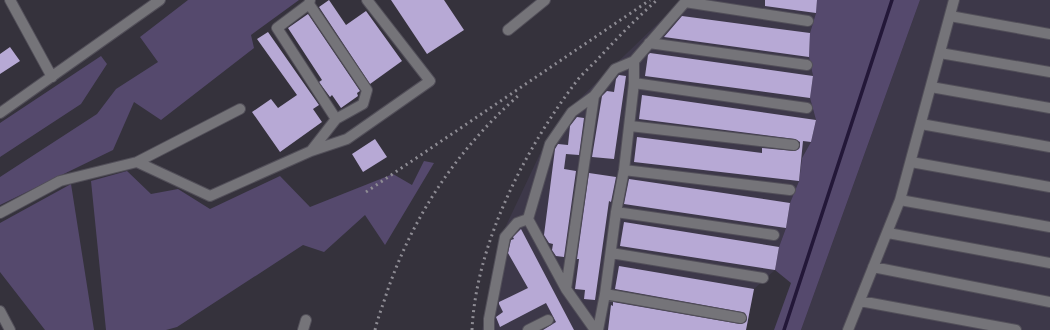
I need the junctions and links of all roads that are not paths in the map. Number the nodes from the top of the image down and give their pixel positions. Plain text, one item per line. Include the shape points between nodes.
1 (10, 0) edge
2 (160, 0) edge
3 (367, 0) edge
4 (545, 0) edge
5 (954, 0) edge
6 (686, 1) edge
7 (309, 2) edge
8 (950, 16) junction
9 (808, 21) dead end
10 (508, 30) dead end
11 (1050, 34) edge
12 (650, 43) junction
13 (940, 53) junction
14 (634, 61) junction
15 (807, 65) dead end
16 (1050, 72) edge
17 (52, 77) junction
18 (634, 83) junction
19 (931, 88) junction
20 (594, 96) junction
21 (807, 108) dead end
22 (1050, 108) edge
23 (240, 109) dead end
24 (0, 113) edge
25 (336, 119) junction
26 (921, 124) junction
27 (630, 126) junction
28 (794, 145) dead end
29 (1050, 147) edge
30 (311, 151) junction
31 (138, 162) junction
32 (911, 162) junction
33 (624, 170) junction
34 (1050, 187) edge
35 (790, 190) dead end
36 (900, 200) junction
37 (616, 212) junction
38 (0, 213) edge
39 (528, 219) junction
40 (1050, 227) edge
41 (888, 233) junction
42 (774, 235) dead end
43 (611, 252) junction
44 (1050, 263) edge
45 (873, 267) junction
46 (762, 278) dead end
47 (566, 289) junction
48 (605, 294) junction
49 (860, 301) junction
50 (1050, 302) edge
51 (0, 311) edge
52 (741, 318) dead end
53 (306, 320) dead end
54 (548, 320) dead end
55 (10, 330) edge
56 (303, 330) edge
57 (489, 330) edge
58 (528, 330) edge
59 (596, 330) edge
60 (848, 330) edge
61 (1016, 330) edge

1 - 17 street
2 - 17 street
3 - 30 street via 430,81 347,139
4 - 10 street
5 - 8 street
6 - 9 street
6 - 12 street
7 - 25 street via 278,28
7 - 25 street via 366,90 363,104
8 - 11 street
8 - 13 street
12 - 14 street
12 - 15 street
13 - 16 street
13 - 19 street
14 - 18 street
14 - 20 street via 615,69
17 - 24 street
18 - 21 street
18 - 27 street
19 - 22 street
19 - 26 street
20 - 39 street via 572,112 550,144
20 - 47 street
23 - 31 street
25 - 30 street
26 - 29 street
26 - 32 street
27 - 28 street
27 - 33 street
30 - 31 street via 210,196
31 - 38 street via 60,181
32 - 34 street
32 - 36 street
33 - 35 street
33 - 37 street
36 - 40 street
36 - 41 street
37 - 42 street
37 - 43 street
39 - 47 street
39 - 57 street via 517,223 505,237
41 - 44 street
41 - 45 street
43 - 46 street
43 - 48 street
45 - 49 street
45 - 50 street
47 - 59 street
48 - 52 street
48 - 59 street
49 - 60 street
49 - 61 street
51 - 55 street
53 - 56 street
54 - 58 street

